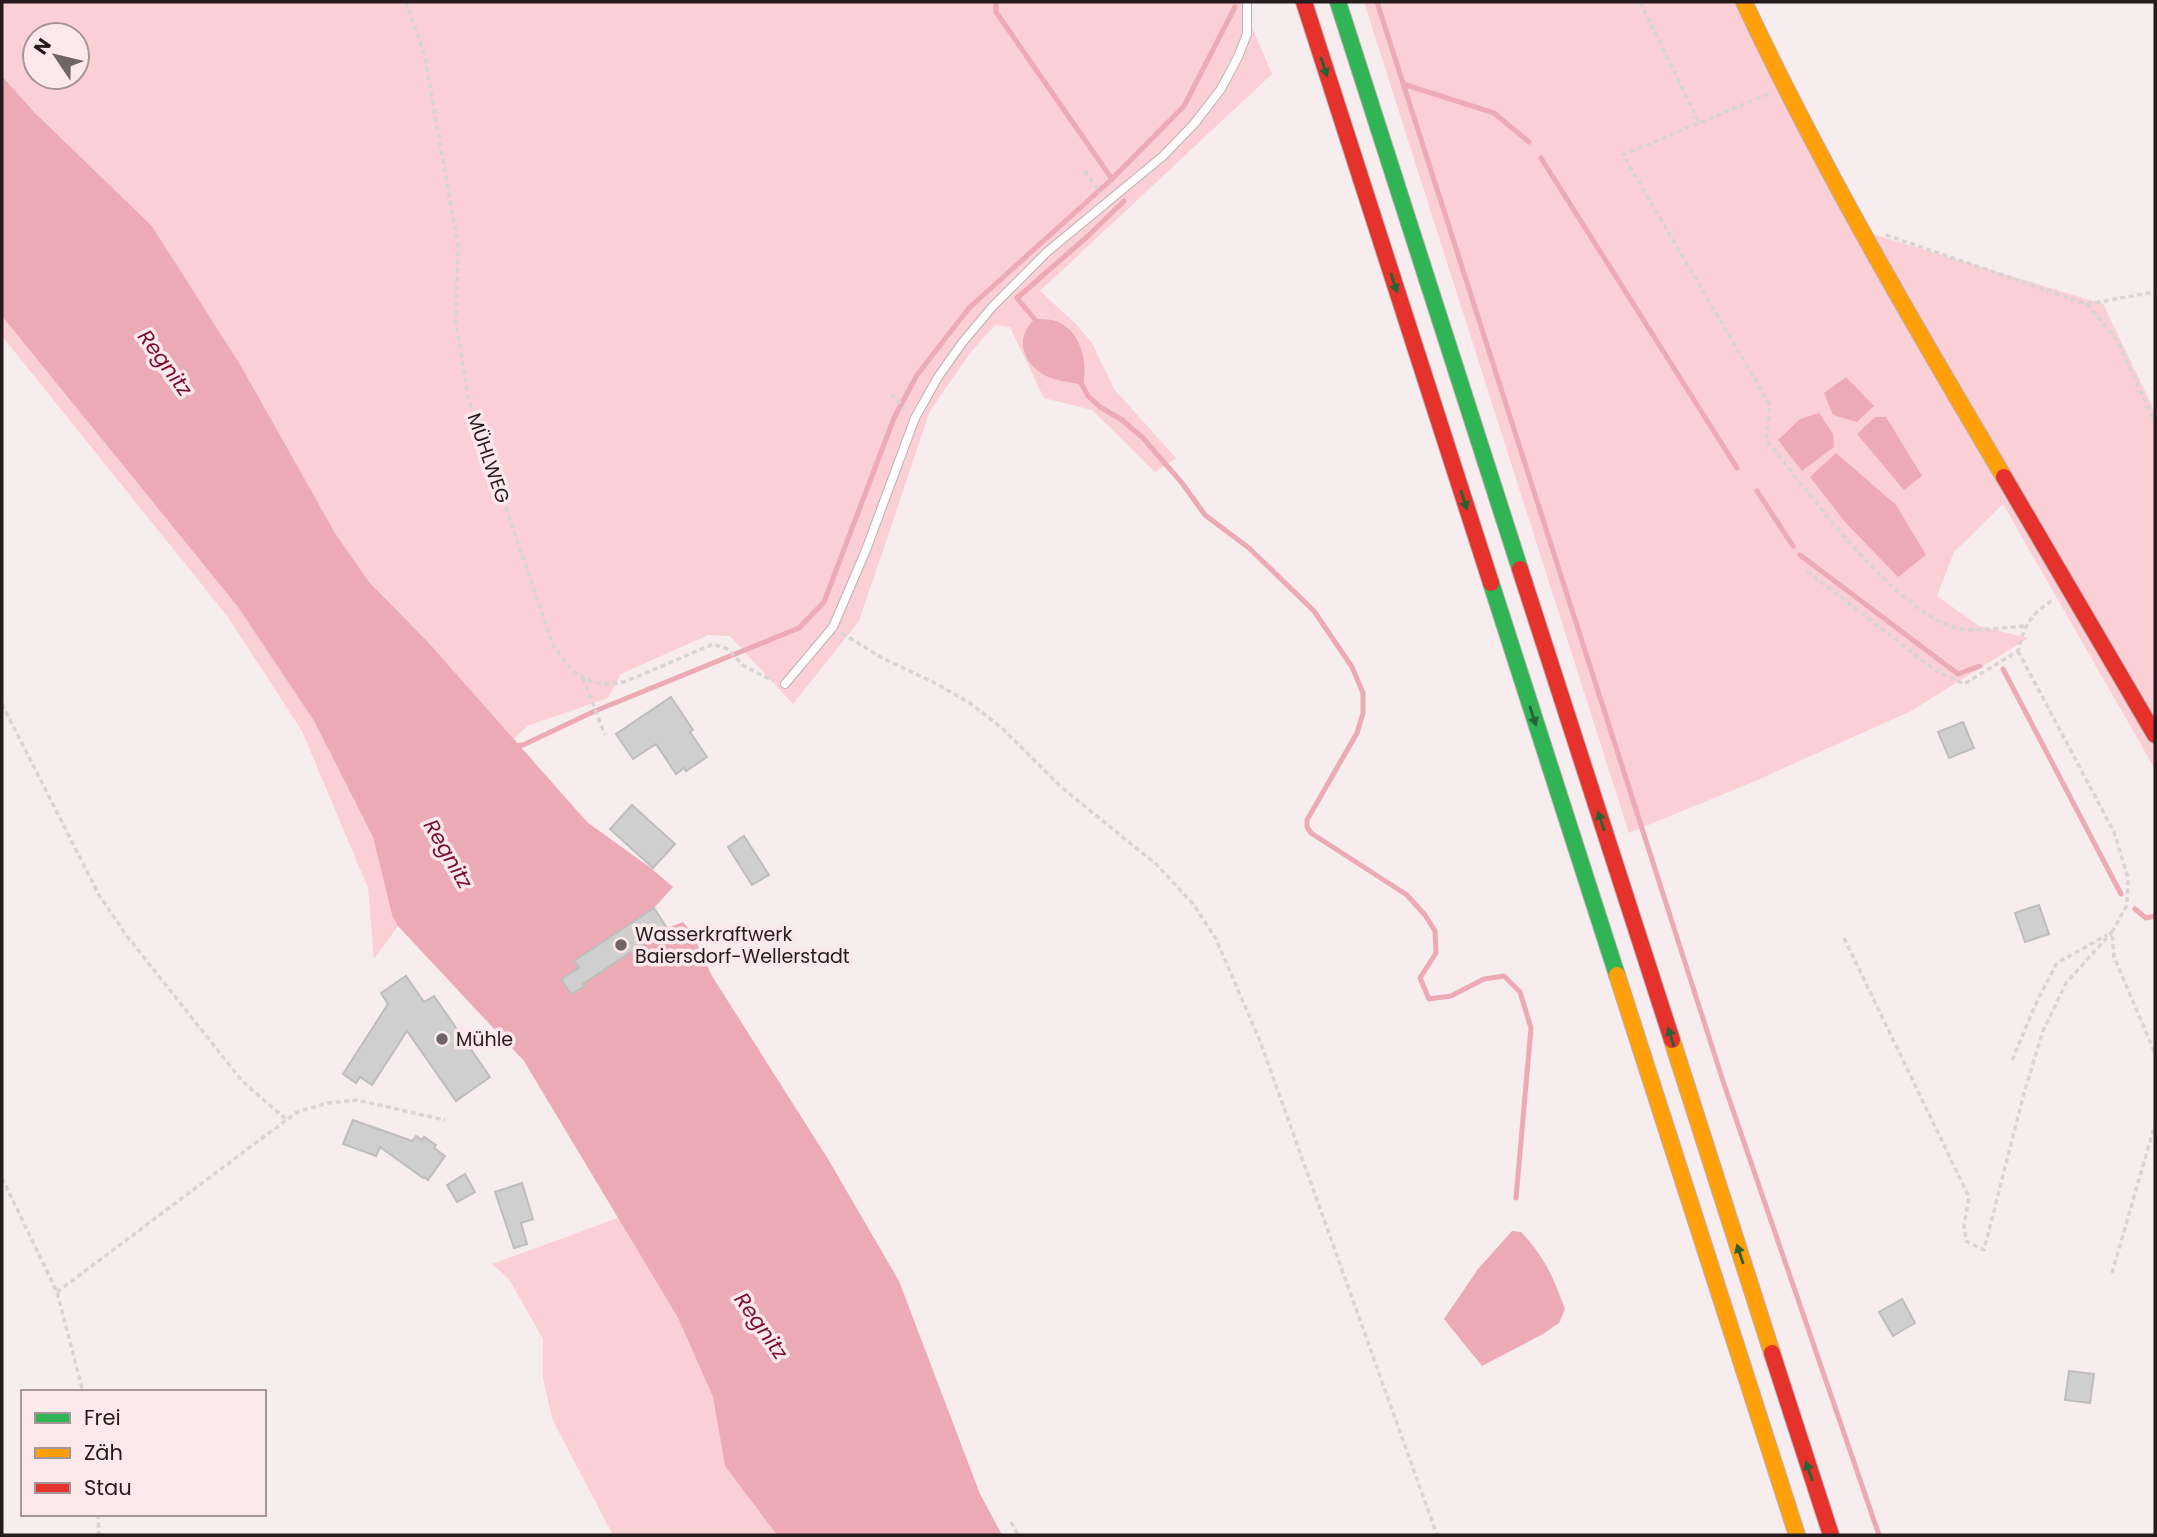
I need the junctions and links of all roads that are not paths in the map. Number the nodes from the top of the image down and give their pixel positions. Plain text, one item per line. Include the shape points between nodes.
1 (1304, 2) edge
2 (1338, 2) edge
3 (1744, 2) edge
4 (1247, 3) edge
5 (785, 684) road end
6 (2155, 735) edge
7 (1797, 1535) edge
8 (1831, 1535) edge

1 -> 7 main road
8 -> 2 main road
3 - 6 main road via 1783,88 1858,225
4 - 5 lane via 1247,34 1238,57 1194,124 1163,156 1047,252 993,306 938,377 915,418 833,627

